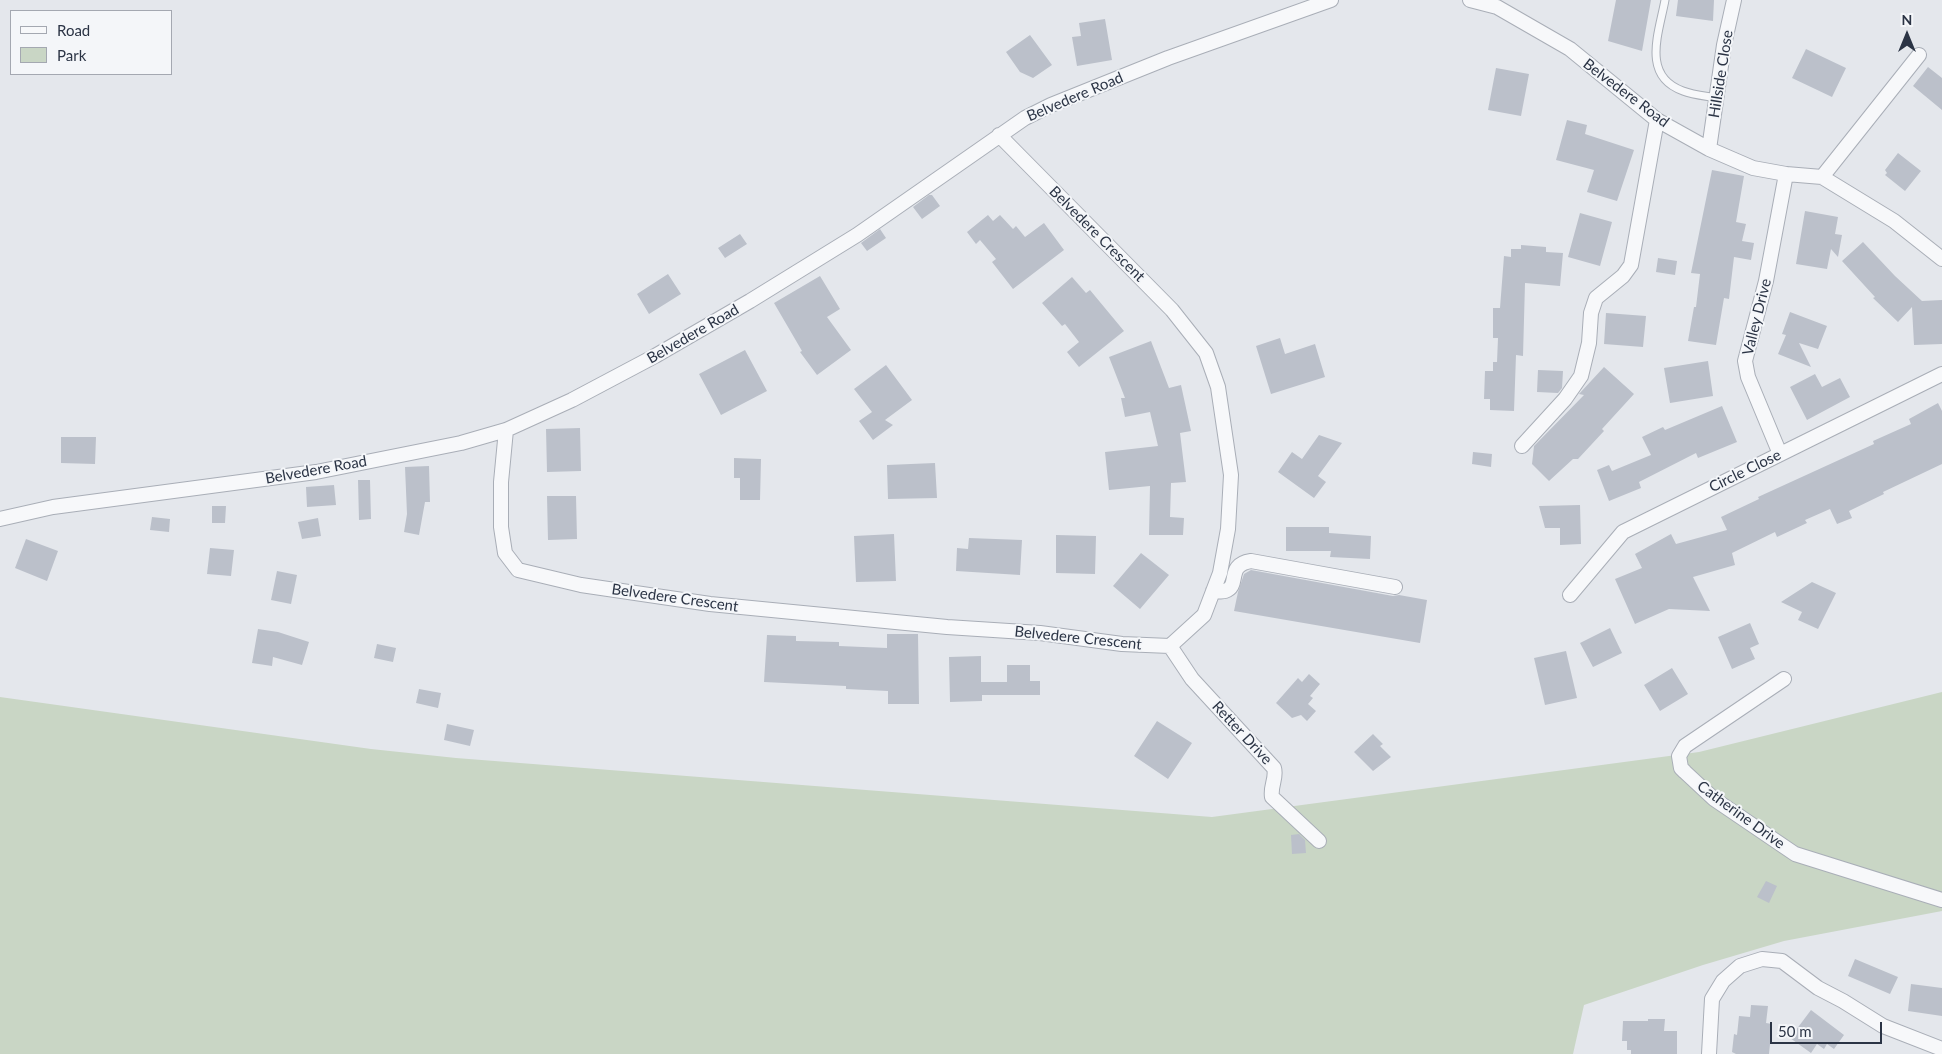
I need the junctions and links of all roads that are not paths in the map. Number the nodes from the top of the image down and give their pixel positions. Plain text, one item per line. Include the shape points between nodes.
1 (1331, 0) edge
2 (1470, 0) edge
3 (1665, 0) edge
4 (1734, 0) edge
5 (1919, 55) dead end
6 (1717, 98) junction
7 (1657, 120) junction
8 (999, 135) junction
9 (1709, 149) junction
10 (1786, 174) junction
11 (1822, 177) junction
12 (1942, 259) edge
13 (1942, 374) edge
14 (506, 430) junction
15 (1522, 446) dead end
16 (1780, 454) junction
17 (0, 519) edge
18 (1395, 587) dead end
19 (1213, 591) junction
20 (1570, 595) dead end
21 (1170, 646) junction
22 (1784, 680) dead end
23 (1319, 841) dead end
24 (1942, 900) edge
25 (1942, 1049) edge
26 (1709, 1054) edge

1 - 8 street, Belvedere Road via 1168,58 1051,105
2 - 7 street, Belvedere Road via 1497,7 1570,49
3 - 6 lane via 1655,63 1662,78 1682,91
4 - 6 street, Hillside Close
5 - 11 street
6 - 9 street, Hillside Close
7 - 9 street, Belvedere Road
7 - 15 street via 1630,265 1623,276 1596,298 1581,376 1565,399
8 - 14 street, Belvedere Road via 857,235 750,301 572,400
8 - 19 street, Belvedere Crescent via 1172,310 1206,353 1218,387 1231,475 1228,529 1220,573
9 - 10 street, Belvedere Road via 1752,168
10 - 11 street, Belvedere Road
10 - 16 street, Valley Drive via 1766,281 1745,360 1748,376
11 - 12 street, Belvedere Road via 1894,220
13 - 16 street, Circle Close
14 - 17 street, Belvedere Road via 461,443 316,472 53,507
14 - 21 street, Belvedere Crescent via 501,528 505,553 518,570 581,585 710,604
16 - 20 street, Circle Close via 1623,532
18 - 19 street via 1251,561 1242,562 1237,567 1231,587 1225,591
19 - 21 street, Belvedere Crescent via 1204,615
21 - 23 street, Retter Drive via 1192,679 1274,768 1272,797
22 - 24 street, Catherine Drive via 1685,746 1679,756 1681,768 1714,799 1795,854
25 - 26 street via 1883,1026 1818,988 1782,961 1762,959 1740,966 1723,981 1712,999

